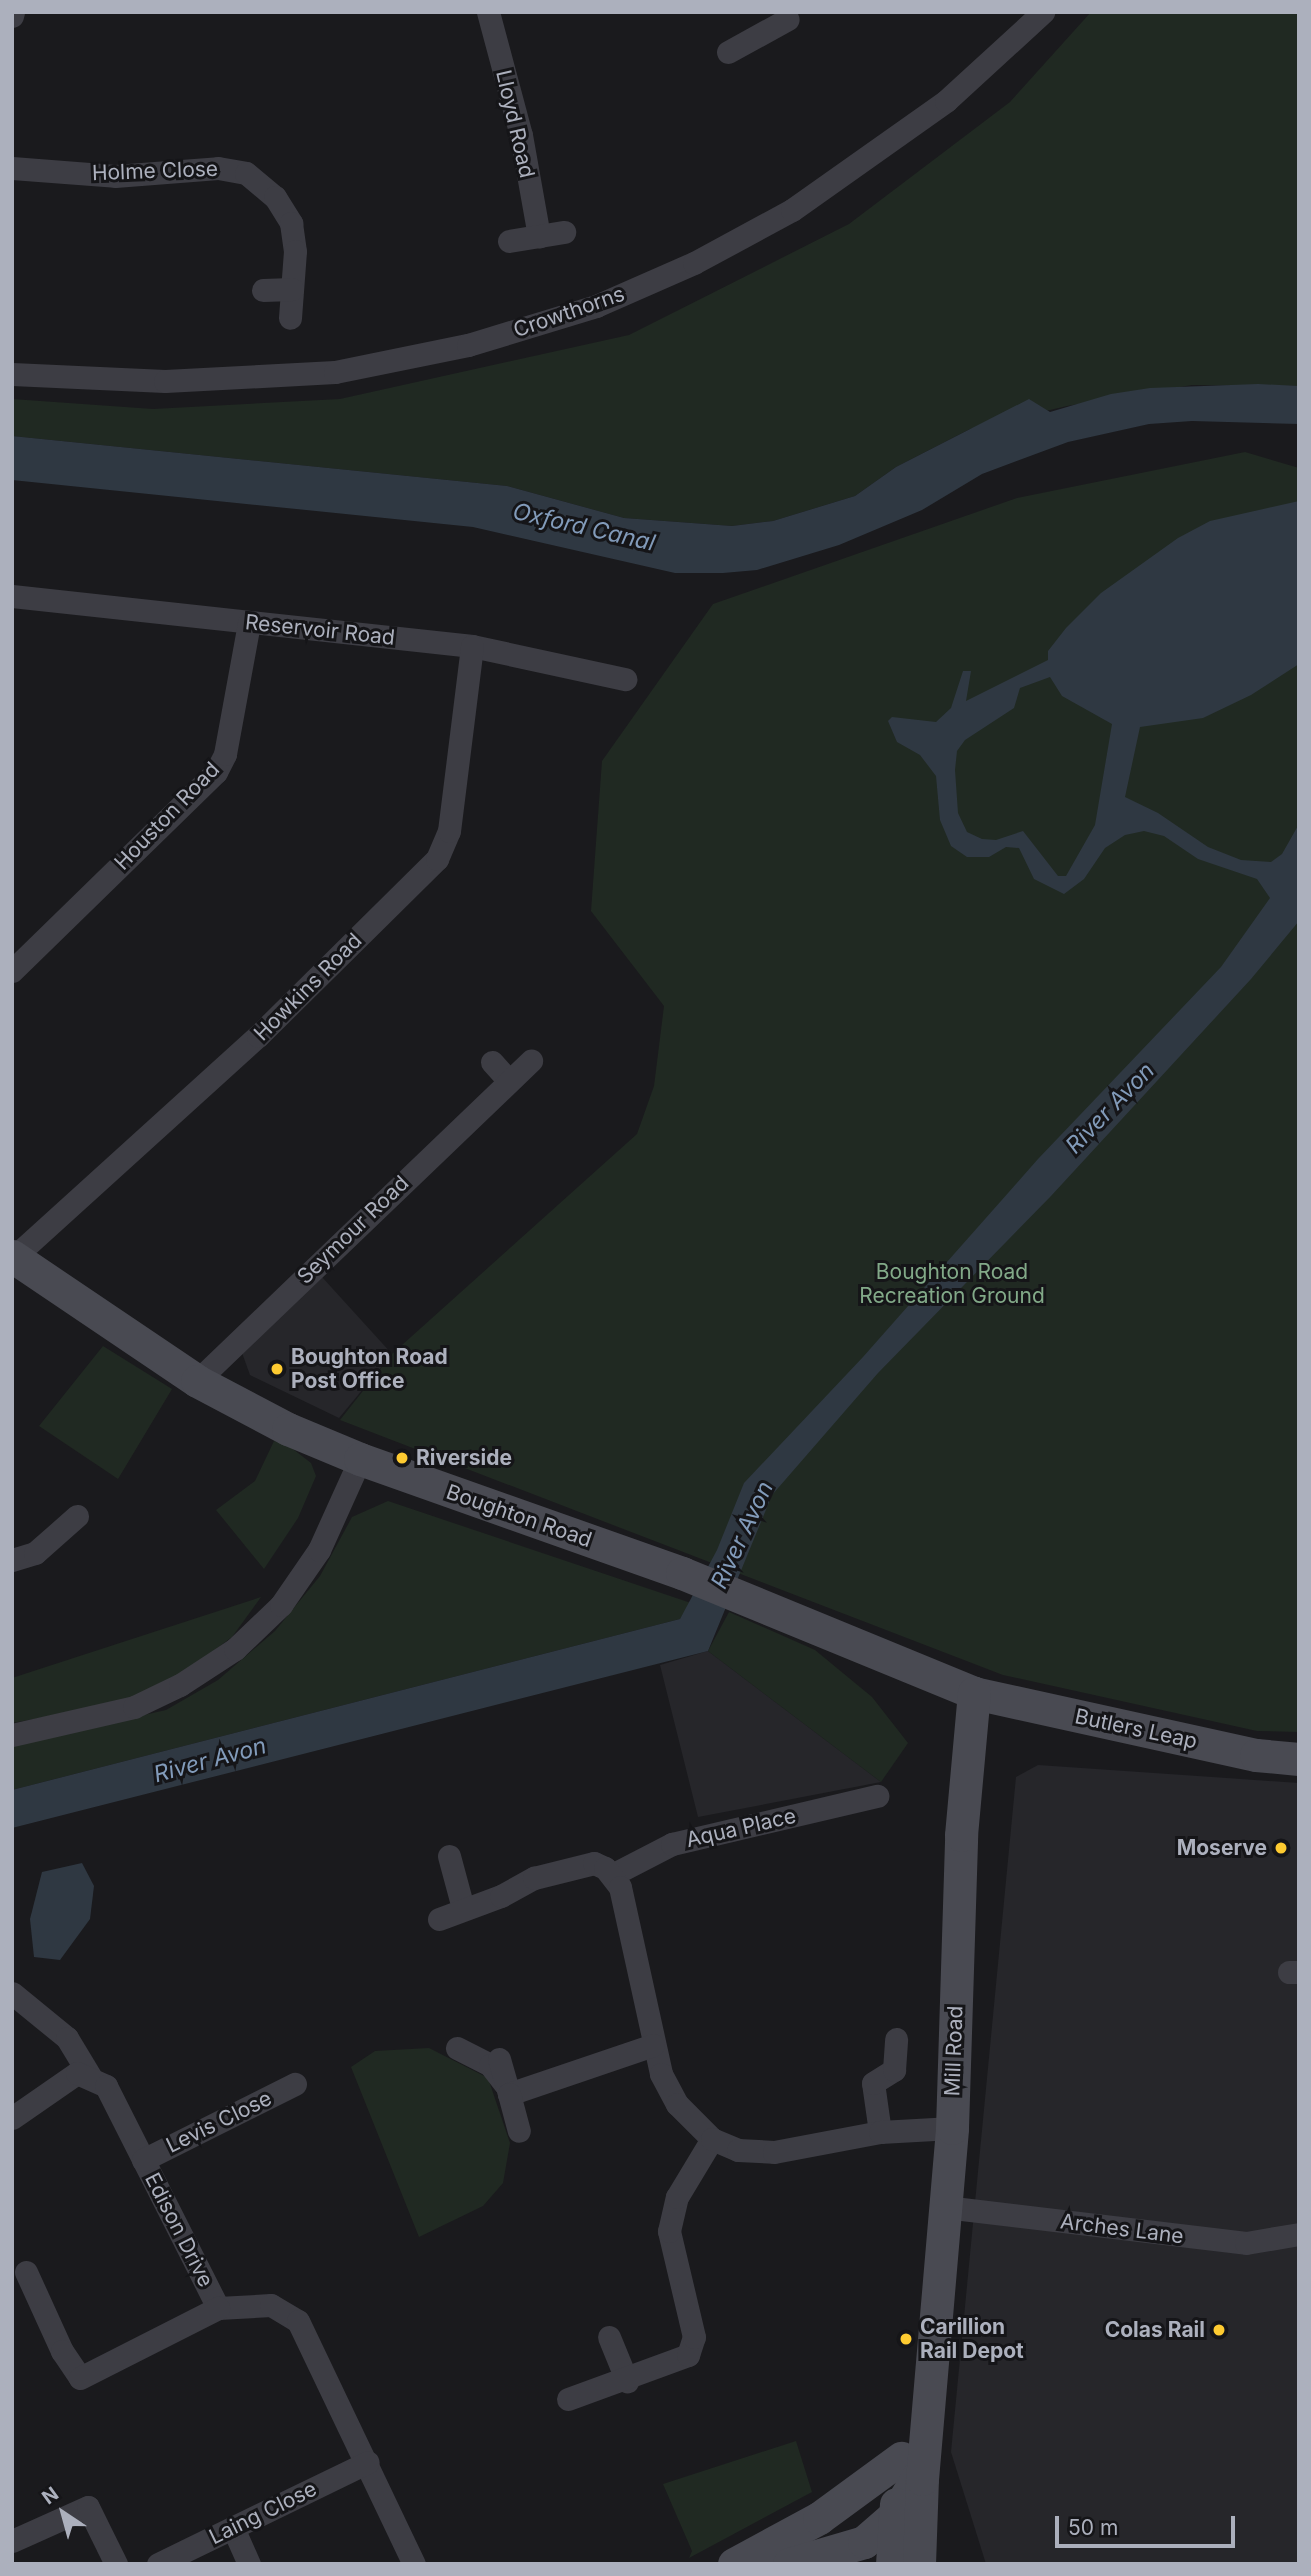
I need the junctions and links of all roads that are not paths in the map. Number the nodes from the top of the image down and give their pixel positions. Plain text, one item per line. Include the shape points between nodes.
1 (488, 12) edge
2 (1042, 12) edge
3 (790, 14) edge
4 (728, 52) dead end
5 (12, 168) edge
6 (564, 232) dead end
7 (539, 236) junction
8 (509, 240) dead end
9 (292, 289) junction
10 (263, 290) dead end
11 (290, 318) dead end
12 (12, 374) edge
13 (12, 596) edge
14 (249, 623) junction
15 (472, 646) junction
16 (625, 679) dead end
17 (12, 971) edge
18 (531, 1061) dead end
19 (492, 1062) dead end
20 (508, 1080) junction
21 (13, 1257) edge
22 (197, 1381) junction
23 (360, 1460) junction
24 (77, 1516) dead end
25 (12, 1560) edge
26 (974, 1693) junction
27 (12, 1735) edge
28 (1299, 1759) edge
29 (877, 1796) dead end
30 (449, 1856) dead end
31 (612, 1875) junction
32 (463, 1908) junction
33 (439, 1919) dead end
34 (12, 1993) edge
35 (896, 2039) dead end
36 (653, 2045) junction
37 (457, 2048) dead end
38 (499, 2059) dead end
39 (90, 2076) junction
40 (295, 2084) dead end
41 (508, 2090) junction
42 (12, 2118) edge
43 (952, 2128) junction
44 (519, 2131) dead end
45 (880, 2132) junction
46 (712, 2139) junction
47 (143, 2160) junction
48 (945, 2207) junction
49 (1299, 2234) edge
50 (26, 2272) dead end
51 (218, 2308) junction
52 (609, 2337) dead end
53 (627, 2381) junction
54 (568, 2399) dead end
55 (368, 2462) junction
56 (912, 2463) junction
57 (812, 2522) junction
58 (907, 2522) junction
59 (233, 2528) junction
60 (12, 2541) edge
61 (864, 2542) junction
62 (901, 2563) edge
63 (116, 2564) edge
64 (158, 2564) edge
65 (249, 2564) edge
66 (414, 2564) edge
67 (734, 2564) edge
68 (789, 2564) edge

1 - 7 street, Lloyd Road via 521,135
2 - 12 street, Crowthorns via 946,101 792,210 694,263 596,306 468,345 335,372 165,381
3 - 4 street
5 - 9 street, Holme Close via 115,176 218,168 246,173 275,197 291,223
6 - 7 street
7 - 8 street
9 - 10 street
9 - 11 street, Holme Close
13 - 14 street, Reservoir Road
14 - 15 street, Reservoir Road
14 - 17 street, Houston Road via 225,754 216,772
15 - 16 street, Reservoir Road
15 - 21 street, Howkins Road via 449,831 437,859 258,1037
18 - 20 street, Seymour Road
19 - 20 street
20 - 22 street, Seymour Road
21 - 22 street, Boughton Road
22 - 23 street, Boughton Road via 288,1429
23 - 26 street, Boughton Road via 682,1573
23 - 27 street via 319,1550 281,1605 235,1649 180,1685 134,1707
24 - 25 street via 35,1553
26 - 28 street, Butlers Leap via 1256,1755
26 - 43 street, Mill Road via 961,1835
29 - 31 street, Aqua Place via 672,1844
30 - 32 street
31 - 32 street via 594,1863 571,1867
31 - 36 street via 620,1887
32 - 33 street
34 - 39 street, Edison Drive via 67,2038
35 - 45 street via 894,2070 873,2083
36 - 41 street
36 - 46 street via 661,2074 677,2104
37 - 41 street via 490,2064
38 - 41 street
39 - 42 street via 77,2073 60,2081
39 - 47 street, Edison Drive via 106,2086
40 - 47 street, Levis Close
41 - 44 street
43 - 45 street
43 - 48 street, Mill Road
45 - 46 street via 774,2152 738,2150
46 - 53 street via 677,2197 669,2231 694,2337 688,2355
47 - 51 street, Edison Drive
48 - 49 street, Arches Lane via 1246,2244
48 - 56 street, Mill Road via 928,2409
50 - 51 street via 62,2351 80,2378
51 - 55 street, Edison Drive via 271,2305 298,2321
52 - 53 street
53 - 54 street
55 - 59 street, Laing Close
55 - 66 street, Edison Drive
56 - 57 street
56 - 58 street
57 - 58 street
57 - 67 street
58 - 61 street
58 - 62 street
59 - 64 street, Laing Close
59 - 65 street
60 - 63 street via 88,2507
61 - 62 street
61 - 68 street

